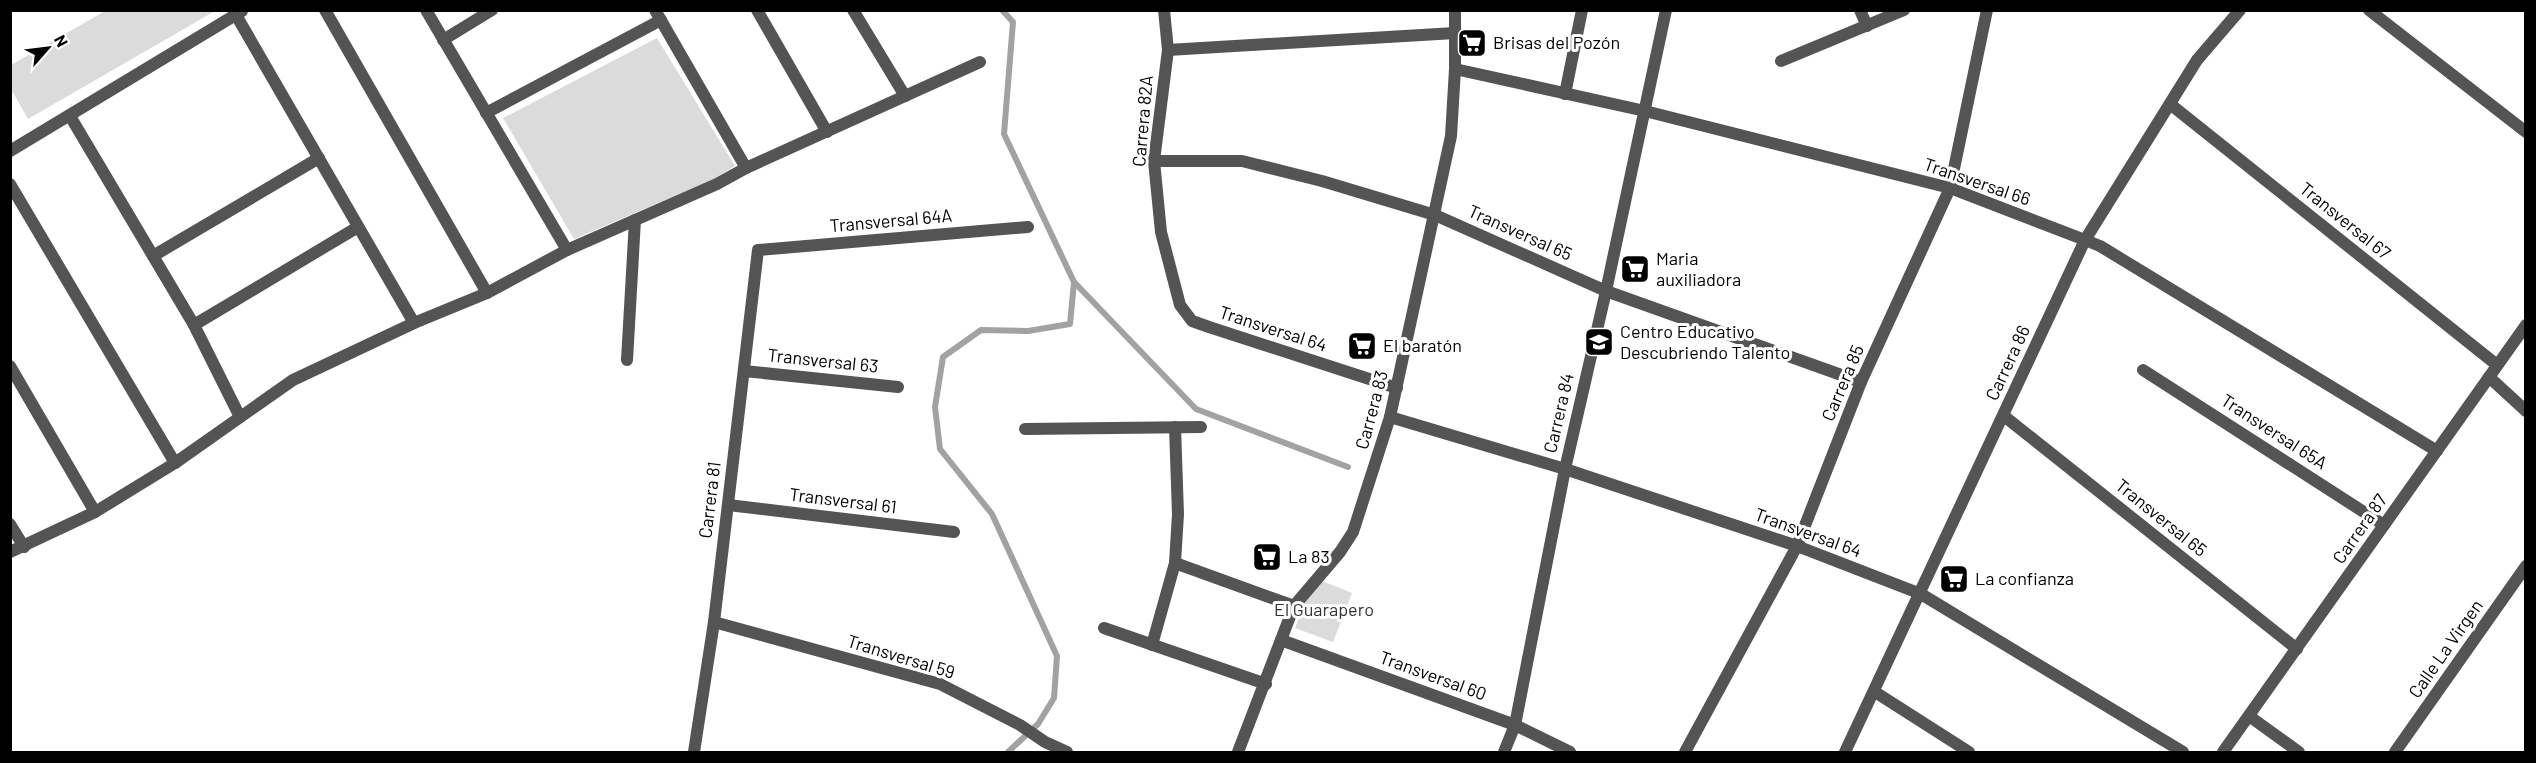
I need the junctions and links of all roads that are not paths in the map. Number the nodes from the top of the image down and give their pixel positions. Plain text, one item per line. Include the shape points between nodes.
1 (325, 10) edge
2 (426, 10) edge
3 (492, 10) edge
4 (757, 10) edge
5 (853, 10) edge
6 (1164, 10) edge
7 (1455, 10) edge
8 (1582, 10) edge
9 (1666, 10) edge
10 (1860, 10) edge
11 (1904, 10) edge
12 (1987, 10) edge
13 (2240, 10) edge
14 (2369, 10) edge
15 (240, 13) edge
16 (658, 15) edge
17 (1867, 26) junction
18 (1455, 33) junction
19 (443, 40) junction
20 (1168, 51) junction
21 (1781, 61) dead end
22 (980, 62) dead end
23 (1455, 69) junction
24 (1565, 94) junction
25 (904, 96) junction
26 (2170, 105) junction
27 (1645, 111) junction
28 (486, 113) junction
29 (70, 116) junction
30 (827, 132) junction
31 (2526, 132) edge
32 (10, 151) edge
33 (319, 158) junction
34 (1154, 161) junction
35 (746, 168) junction
36 (10, 184) edge
37 (1950, 188) junction
38 (1435, 215) junction
39 (635, 220) junction
40 (358, 226) junction
41 (1028, 227) dead end
42 (2085, 240) junction
43 (567, 250) junction
44 (758, 250) joint
45 (153, 256) junction
46 (1606, 291) junction
47 (487, 293) junction
48 (1180, 305) joint
49 (414, 323) junction
50 (194, 325) junction
51 (2526, 326) edge
52 (627, 360) dead end
53 (2498, 365) junction
54 (10, 366) edge
55 (2143, 369) dead end
56 (744, 371) junction
57 (2489, 377) junction
58 (1861, 382) junction
59 (898, 387) dead end
60 (1397, 388) junction
61 (2526, 411) edge
62 (2004, 416) junction
63 (240, 417) junction
64 (1390, 417) junction
65 (1175, 427) junction
66 (1201, 427) dead end
67 (1025, 429) dead end
68 (2437, 451) junction
69 (176, 464) junction
70 (1564, 469) junction
71 (728, 505) junction
72 (95, 512) junction
73 (10, 524) edge
74 (2384, 525) junction
75 (954, 532) dead end
76 (1797, 546) junction
77 (24, 547) junction
78 (10, 552) edge
79 (1175, 563) junction
80 (2526, 566) edge
81 (1921, 594) junction
82 (1294, 606) junction
83 (714, 622) junction
84 (1104, 628) dead end
85 (1281, 640) junction
86 (1152, 645) junction
87 (2297, 649) junction
88 (1266, 684) junction
89 (1875, 692) junction
90 (2249, 716) junction
91 (1515, 725) junction
92 (694, 753) edge
93 (1067, 753) edge
94 (1238, 753) edge
95 (1504, 753) edge
96 (1570, 753) edge
97 (1685, 753) edge
98 (1845, 753) edge
99 (1969, 753) edge
100 (2182, 753) edge
101 (2223, 753) edge
102 (2299, 753) edge
103 (2396, 753) edge

1 - 47 street
2 - 19 street
3 - 19 street
4 - 30 street
5 - 25 street
6 - 20 street, Carrera 82A
7 - 18 street, Carrera 83
8 - 24 street
9 - 27 street, Carrera 84
10 - 17 street
11 - 17 street
12 - 37 street, Carrera 85
13 - 26 street, Carrera 86 via 2197,60
14 - 31 street
15 - 29 street
15 - 33 street
16 - 28 street
16 - 35 street
17 - 21 street
18 - 20 street
18 - 23 street, Carrera 83
19 - 28 street
20 - 34 street, Carrera 82A
22 - 25 street
23 - 24 street, Transversal 66
23 - 38 street, Carrera 83 via 1451,136
24 - 27 street, Transversal 66
25 - 30 street
26 - 42 street, Carrera 86
26 - 53 street, Transversal 67
27 - 37 street, Transversal 66
27 - 46 street, Carrera 84
28 - 43 street
29 - 32 street
29 - 45 street
30 - 35 street
33 - 40 street
33 - 45 street
34 - 38 street, Transversal 65 via 1242,161
34 - 48 street, Carrera 82A via 1161,232
35 - 39 street
36 - 69 street
37 - 42 street, Transversal 66
37 - 58 street, Carrera 85
38 - 46 street, Transversal 65
38 - 60 street, Carrera 83
39 - 43 street
39 - 52 street
40 - 49 street
40 - 50 street
41 - 44 street, Transversal 64A
42 - 62 street, Carrera 86
42 - 68 street, Transversal 66
43 - 47 street
44 - 56 street, Carrera 81
45 - 50 street
46 - 58 street, Transversal 65
46 - 70 street, Carrera 84
47 - 49 street
48 - 60 street, Transversal 64 via 1192,321
49 - 63 street via 293,380
50 - 63 street
51 - 53 street, Carrera 87
53 - 57 street, Carrera 87
54 - 72 street
55 - 74 street, Transversal 65A
56 - 59 street, Transversal 63
56 - 71 street, Carrera 81
57 - 61 street
57 - 68 street, Carrera 87
58 - 76 street, Carrera 85
60 - 64 street, Carrera 83
62 - 81 street, Carrera 86
62 - 87 street, Transversal 65
63 - 69 street
64 - 70 street, Transversal 64
64 - 82 street, Carrera 83 via 1353,532
65 - 66 street
65 - 67 street
65 - 79 street
68 - 74 street, Carrera 87
69 - 72 street
70 - 76 street, Transversal 64
70 - 91 street, Carrera 84
71 - 75 street, Transversal 61
71 - 83 street, Carrera 81
72 - 77 street
73 - 77 street
74 - 87 street, Carrera 87
76 - 81 street, Transversal 64
76 - 97 street, Carrera 85
77 - 78 street
79 - 82 street
79 - 86 street
80 - 103 street, Calle La Virgen
81 - 89 street, Carrera 86
81 - 100 street, Transversal 64
82 - 85 street, Carrera 83
83 - 92 street, Carrera 81
83 - 93 street, Transversal 59 via 940,684
84 - 86 street
85 - 88 street, Carrera 83
85 - 91 street, Transversal 60
86 - 88 street
87 - 90 street, Carrera 87
88 - 94 street, Carrera 83
89 - 98 street, Carrera 86
89 - 99 street
90 - 101 street, Carrera 87
90 - 102 street
91 - 95 street, Carrera 84
91 - 96 street, Transversal 60

